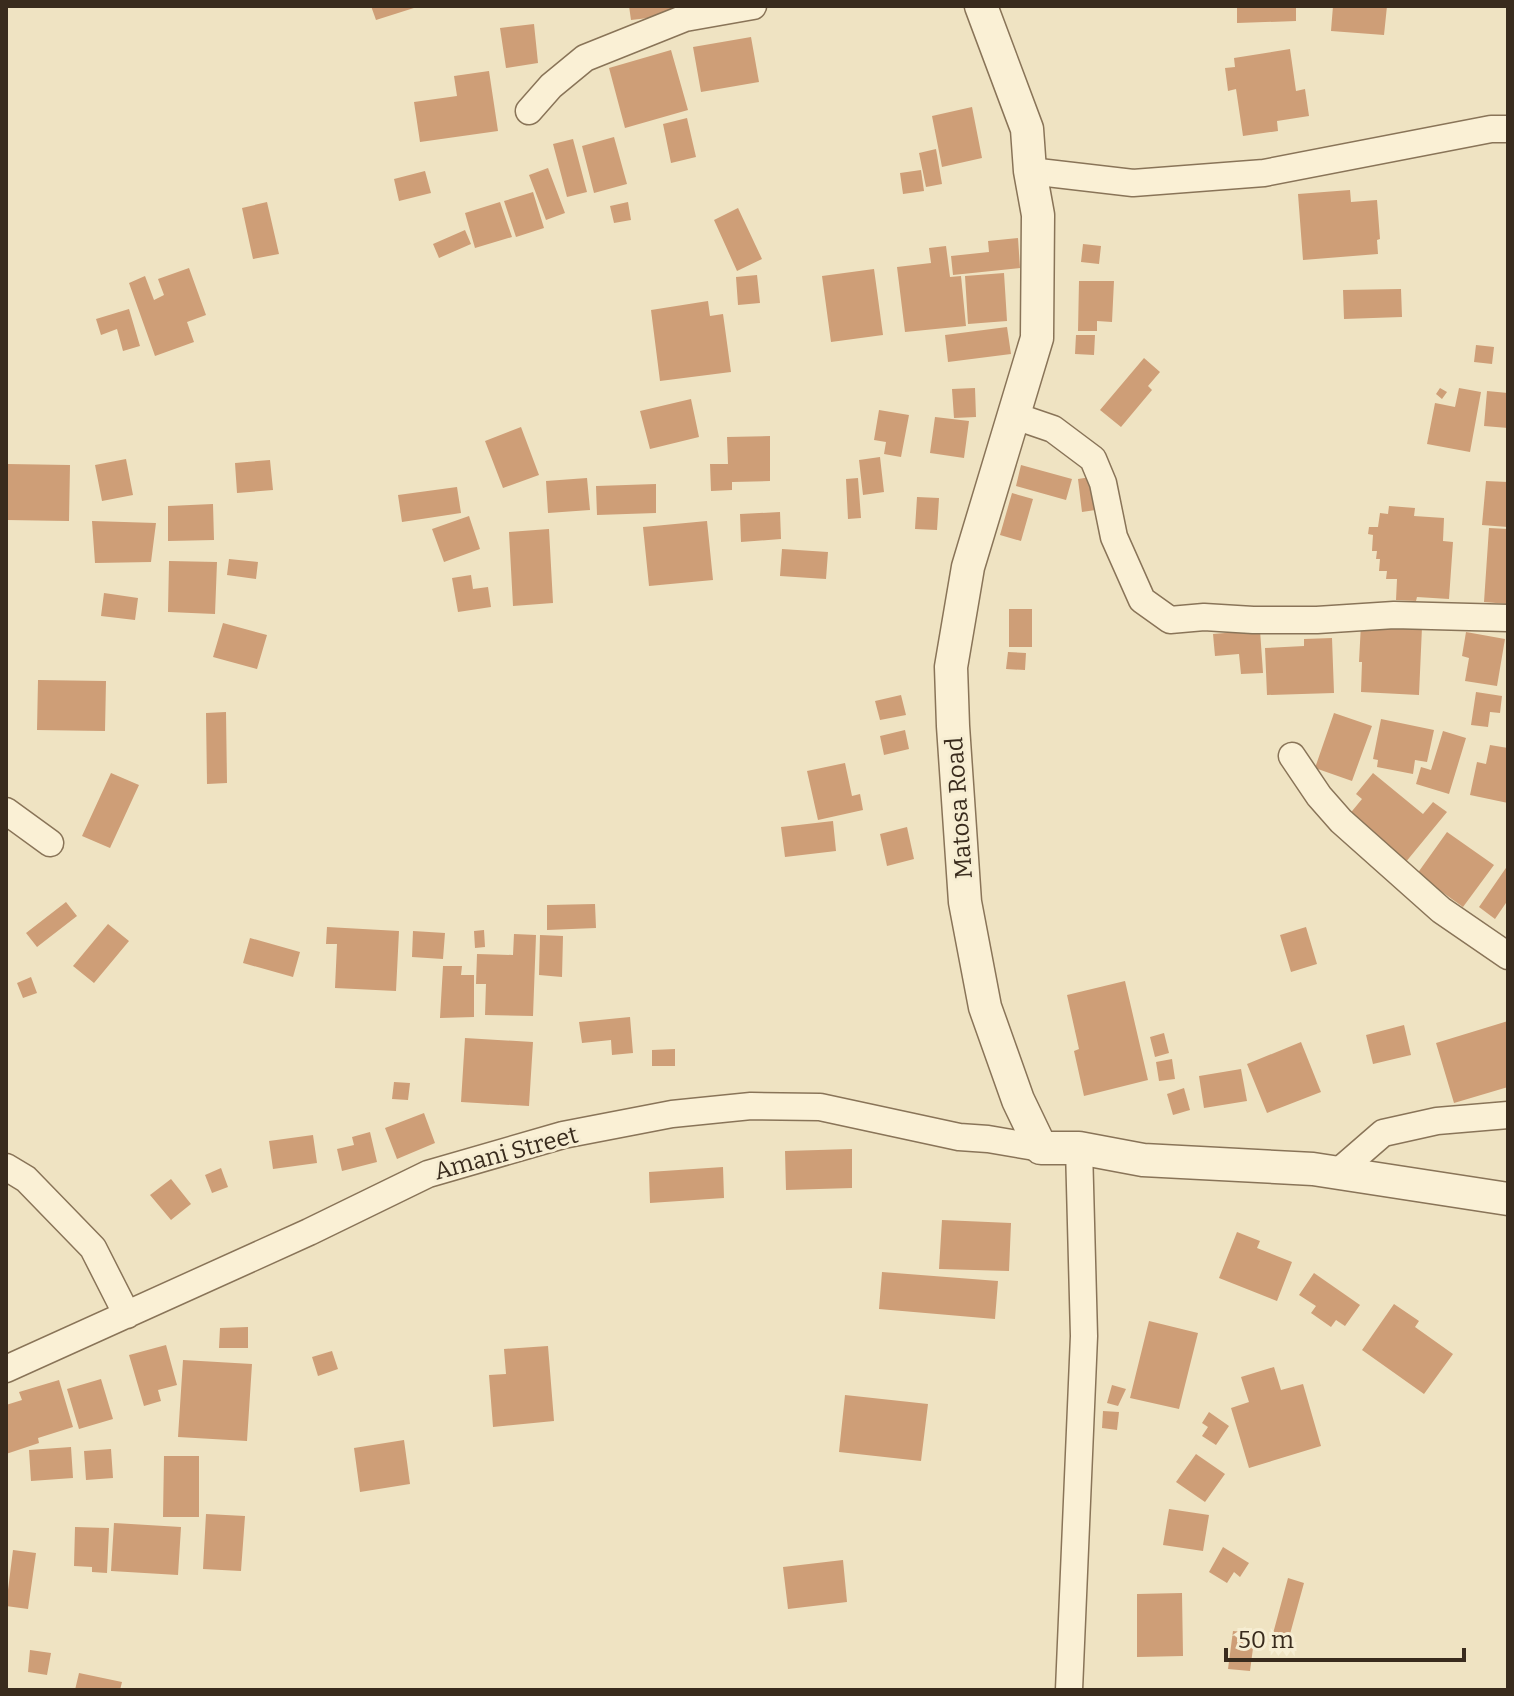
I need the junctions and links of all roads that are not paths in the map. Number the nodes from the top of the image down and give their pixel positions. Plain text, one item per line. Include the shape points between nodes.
1 (753, 6) edge
2 (981, 6) edge
3 (529, 111) dead end
4 (1508, 129) edge
5 (1030, 171) junction
6 (1015, 416) junction
7 (1508, 618) edge
8 (1292, 756) dead end
9 (6, 811) edge
10 (50, 843) dead end
11 (1508, 956) edge
12 (1508, 1115) edge
13 (1041, 1148) junction
14 (1079, 1148) junction
15 (6, 1167) edge
16 (1338, 1172) junction
17 (1508, 1199) edge
18 (127, 1315) junction
19 (6, 1369) edge
20 (1069, 1690) edge

1 - 3 street via 685,18 585,58
2 - 5 street, Matosa Road via 1027,129
4 - 5 street via 1264,173 1133,183
5 - 6 street, Matosa Road via 1038,215 1037,338
6 - 7 street via 1053,429 1093,459 1114,537 1142,600 1170,620
6 - 13 street, Matosa Road via 968,567 951,667 951,702 965,902 985,1007
8 - 11 street via 1341,821 1441,910
9 - 10 street
12 - 16 street via 1437,1121 1383,1133
13 - 14 street
13 - 18 street, Amani Street via 959,1137 820,1107 751,1106 672,1114 563,1135 428,1174
14 - 16 street via 1143,1160
14 - 20 street via 1084,1336
15 - 18 street via 26,1179 93,1248
16 - 17 street
18 - 19 street, Amani Street

